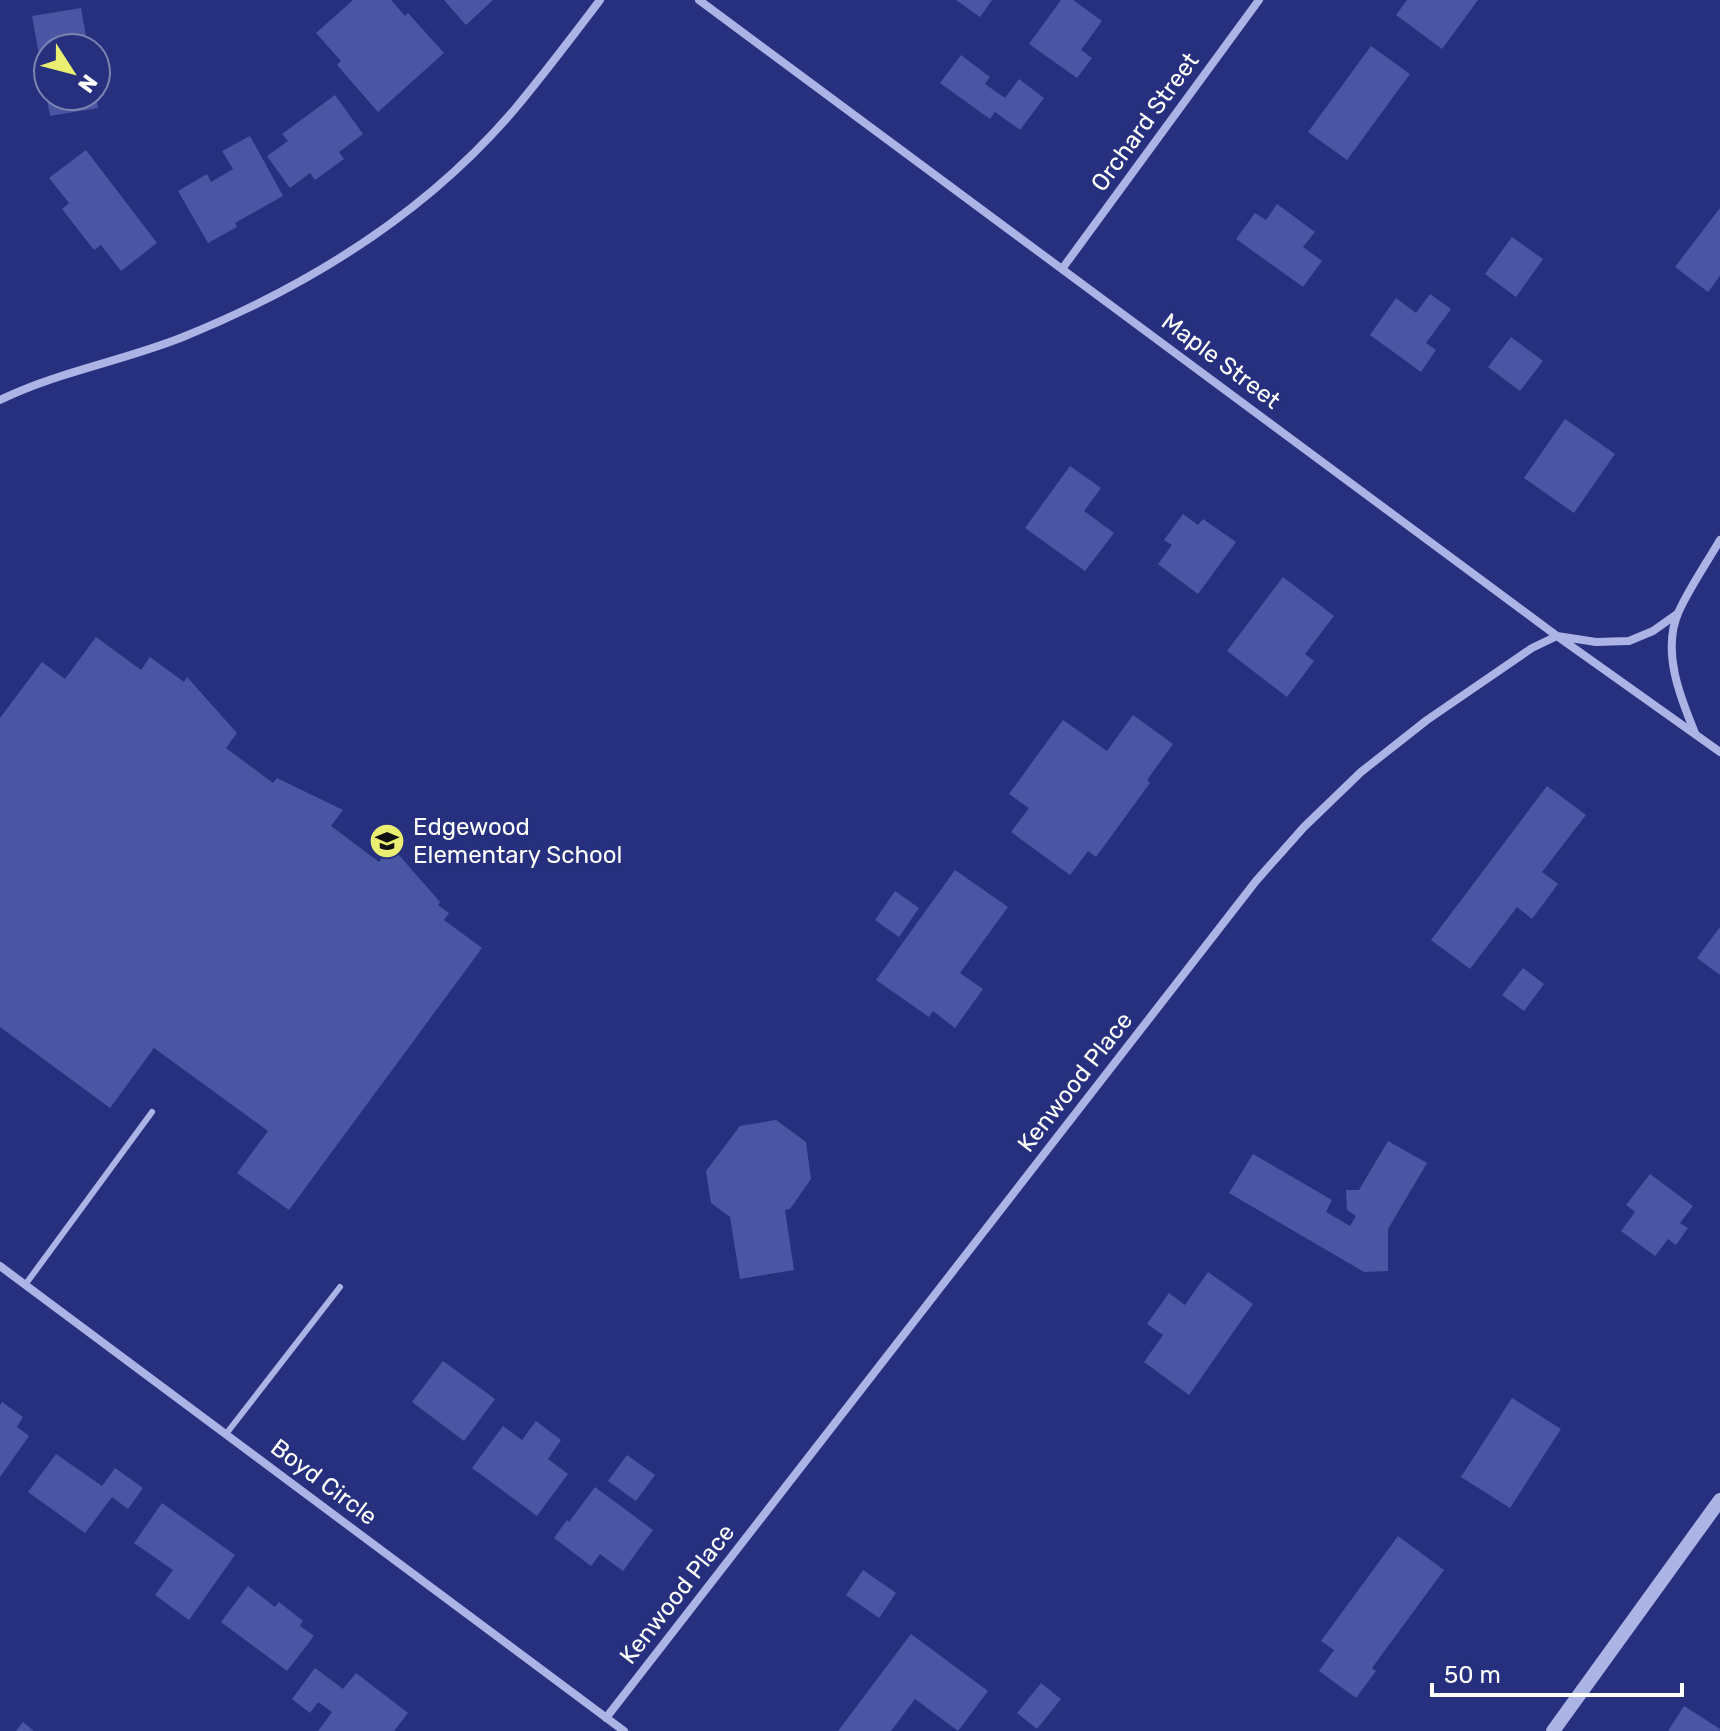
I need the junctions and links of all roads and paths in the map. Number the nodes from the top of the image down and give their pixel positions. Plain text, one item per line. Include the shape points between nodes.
1 (600, 0) edge
2 (699, 0) edge
3 (1259, 0) edge
4 (1062, 269) junction
5 (0, 400) edge
6 (1720, 540) edge
7 (1677, 614) junction
8 (1557, 636) junction
9 (1695, 734) junction
10 (1720, 752) edge
11 (152, 1112) dead end
12 (0, 1266) edge
13 (25, 1285) junction
14 (340, 1287) dead end
15 (226, 1434) junction
16 (1720, 1500) edge
17 (606, 1718) junction
18 (624, 1731) edge
19 (1553, 1731) edge

1 - 5 street via 513,111 444,180 370,239 291,287 182,337
2 - 4 street, Maple Street
3 - 4 street, Orchard Street
4 - 8 street, Maple Street
6 - 7 street
7 - 8 street via 1629,641
7 - 9 street via 1673,668
8 - 9 street, Maple Street
8 - 17 street, Kenwood Place via 1427,720 1361,772 1256,881
9 - 10 street, Maple Street
11 - 13 lane
12 - 13 street, Boyd Circle
13 - 15 street, Boyd Circle
14 - 15 lane
15 - 17 street, Boyd Circle
16 - 19 street
17 - 18 street, Boyd Circle

